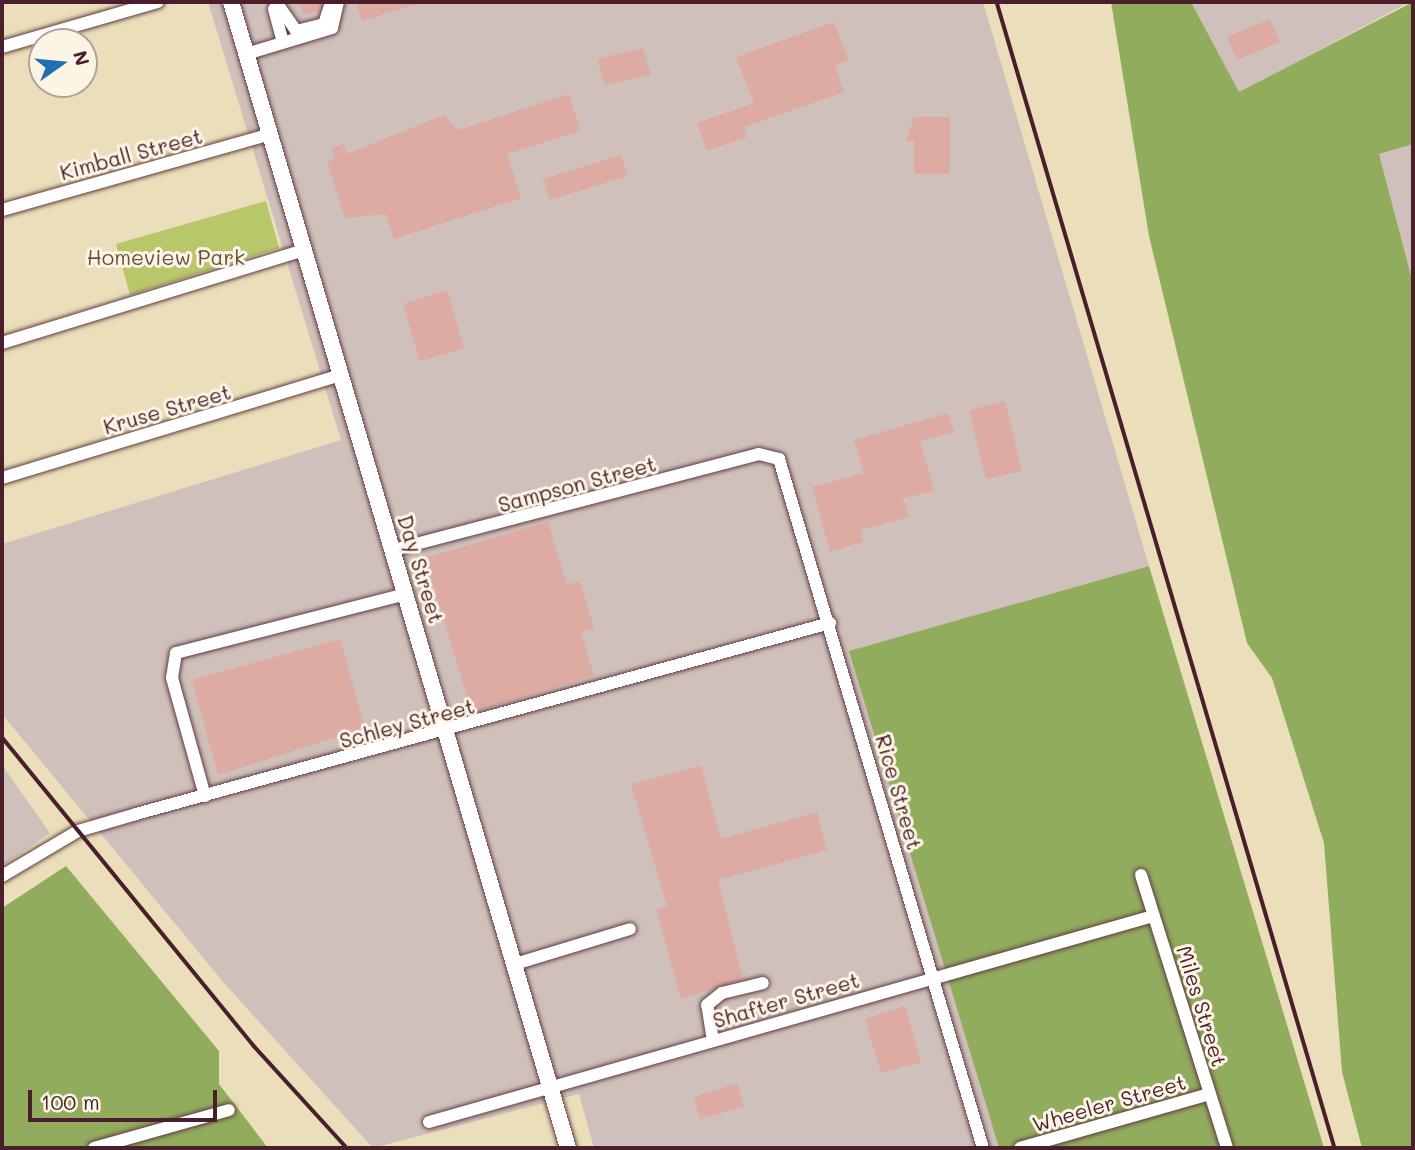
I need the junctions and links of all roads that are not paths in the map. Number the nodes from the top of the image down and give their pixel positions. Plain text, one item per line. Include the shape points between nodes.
1 (158, 2) edge
2 (231, 2) edge
3 (274, 2) edge
4 (331, 2) edge
5 (338, 2) edge
6 (283, 43) junction
7 (2, 47) edge
8 (246, 54) junction
9 (270, 134) junction
10 (2, 210) edge
11 (304, 250) junction
12 (2, 343) edge
13 (341, 375) junction
14 (770, 453) joint
15 (2, 478) edge
16 (393, 550) junction
17 (406, 594) junction
18 (830, 623) junction
19 (447, 733) junction
20 (205, 796) junction
21 (1141, 875) dead end
22 (2, 876) edge
23 (1153, 916) junction
24 (629, 929) dead end
25 (515, 964) junction
26 (934, 979) junction
27 (764, 983) dead end
28 (713, 1041) junction
29 (551, 1088) junction
30 (1209, 1094) junction
31 (229, 1110) dead end
32 (429, 1122) dead end
33 (94, 1148) edge
34 (568, 1148) edge
35 (983, 1148) edge
36 (1020, 1148) edge
37 (1227, 1148) edge

1 - 7 street
2 - 8 main road, Day Street
3 - 4 street via 296,31 324,24
3 - 6 street
5 - 6 street via 332,28
6 - 8 street
8 - 9 main road, Day Street
9 - 10 street, Kimball Street
9 - 11 main road, Day Street
11 - 12 street
11 - 13 main road, Day Street
13 - 15 street, Kruse Street
13 - 16 main road, Day Street
14 - 16 street, Sampson Street
14 - 18 street, Rice Street via 784,469
16 - 17 main road, Day Street
17 - 19 main road, Day Street
17 - 20 street via 176,653 172,678
18 - 19 street, Schley Street
18 - 26 street, Rice Street
19 - 20 street, Schley Street
19 - 25 main road, Day Street
20 - 22 street, Schley Street via 78,831
21 - 23 street, Miles Street
23 - 26 street, Shafter Street
23 - 30 street, Miles Street
24 - 25 street
25 - 29 main road, Day Street
26 - 28 street, Shafter Street
26 - 35 street, Rice Street
27 - 28 street via 722,993 707,1005
28 - 29 street, Shafter Street
29 - 32 street, Shafter Street
29 - 34 main road, Day Street
30 - 36 street, Wheeler Street
30 - 37 street, Miles Street
31 - 33 street

